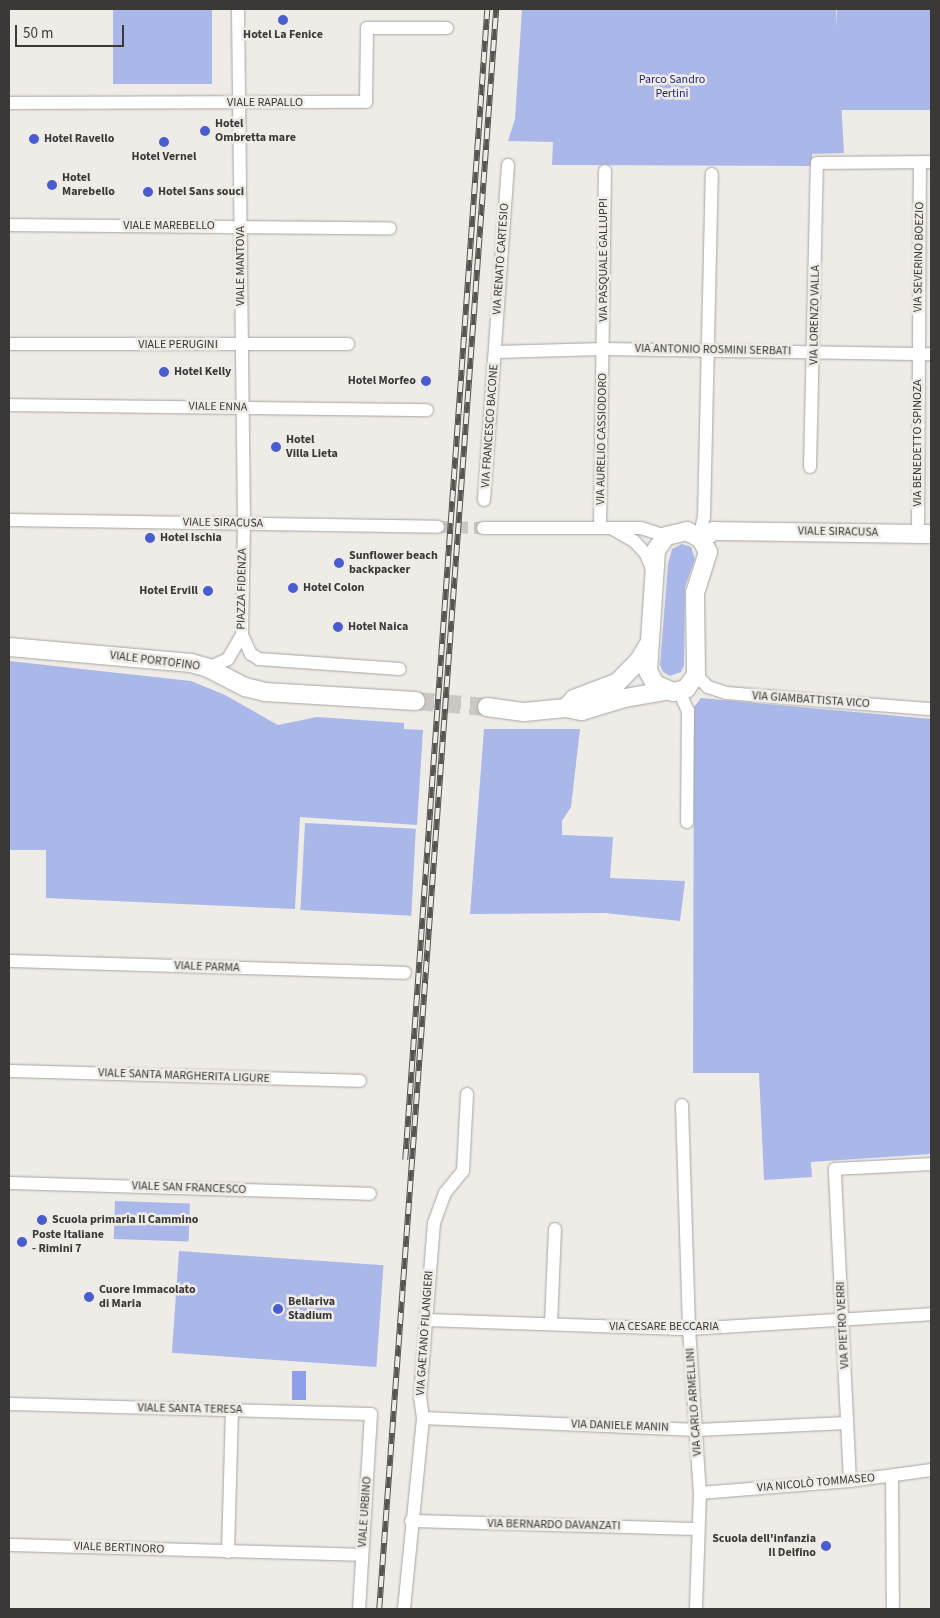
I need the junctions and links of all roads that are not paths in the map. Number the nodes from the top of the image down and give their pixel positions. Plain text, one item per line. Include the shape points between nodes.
1 (238, 9) edge
2 (447, 28) dead end
3 (9, 103) edge
4 (239, 103) junction
5 (925, 162) edge
6 (508, 165) dead end
7 (605, 171) dead end
8 (712, 174) dead end
9 (9, 225) edge
10 (241, 227) junction
11 (390, 228) dead end
12 (9, 344) edge
13 (348, 344) dead end
14 (241, 346) junction
15 (604, 348) junction
16 (709, 351) junction
17 (495, 352) junction
18 (815, 352) junction
19 (918, 353) junction
20 (931, 354) edge
21 (9, 405) edge
22 (241, 407) junction
23 (427, 410) dead end
24 (810, 466) dead end
25 (484, 500) dead end
26 (9, 520) edge
27 (244, 523) junction
28 (438, 527) tunnel mouth
29 (483, 528) tunnel mouth
30 (606, 528) junction
31 (745, 531) junction
32 (924, 533) edge
33 (696, 535) junction
34 (666, 536) junction
35 (707, 564) junction
36 (654, 575) junction
37 (242, 635) junction
38 (648, 644) junction
39 (9, 646) edge
40 (208, 668) junction
41 (400, 669) dead end
42 (696, 675) junction
43 (672, 691) junction
44 (416, 701) tunnel mouth
45 (487, 708) tunnel mouth
46 (566, 708) junction
47 (931, 709) edge
48 (687, 822) dead end
49 (9, 961) edge
50 (405, 973) dead end
51 (9, 1071) edge
52 (360, 1081) dead end
53 (467, 1094) dead end
54 (682, 1105) dead end
55 (931, 1164) edge
56 (9, 1184) edge
57 (370, 1194) dead end
58 (555, 1229) dead end
59 (931, 1314) edge
60 (426, 1320) junction
61 (843, 1320) junction
62 (551, 1324) junction
63 (689, 1329) junction
64 (9, 1404) edge
65 (232, 1410) junction
66 (372, 1414) joint
67 (423, 1418) junction
68 (847, 1423) junction
69 (697, 1430) junction
70 (931, 1470) edge
71 (892, 1477) junction
72 (850, 1481) junction
73 (700, 1493) junction
74 (411, 1521) junction
75 (698, 1529) junction
76 (9, 1545) edge
77 (228, 1552) junction
78 (362, 1556) junction
79 (359, 1609) edge
80 (404, 1609) edge
81 (696, 1609) edge
82 (893, 1609) edge

1 - 4 street, VIALE MANTOVA
2 - 4 street, VIALE RAPALLO via 367,28 366,102
3 - 4 street, VIALE RAPALLO
4 - 10 street, VIALE MANTOVA
5 - 18 street, VIA LORENZO VALLA via 817,163
5 - 19 street, VIA SEVERINO BOEZIO
6 - 17 street, VIA RENATO CARTESIO
7 - 15 street, VIA PASQUALE GALLUPPI
8 - 16 street
9 - 10 street, VIALE MAREBELLO
10 - 11 street, VIALE MAREBELLO
10 - 14 street, VIALE MANTOVA
12 - 14 street, VIALE PERUGINI
13 - 14 street, VIALE PERUGINI
14 - 22 street, VIALE MANTOVA
15 - 16 street, VIA ANTONIO ROSMINI SERBATI
15 - 17 street, VIA ANTONIO ROSMINI SERBATI
15 - 30 street, VIA AURELIO CASSIODORO
16 - 18 street, VIA ANTONIO ROSMINI SERBATI
16 - 33 street via 704,517
17 - 25 street, VIA FRANCESCO BACONE
18 - 19 street, VIA ANTONIO ROSMINI SERBATI
18 - 24 street, VIA LORENZO VALLA
19 - 20 street, VIA ANTONIO ROSMINI SERBATI
19 - 32 street, VIA BENEDETTO SPINOZA
21 - 22 street, VIALE ENNA
22 - 23 street, VIALE ENNA
22 - 27 street, VIALE MANTOVA
26 - 27 street, VIALE SIRACUSA
27 - 28 street, VIALE SIRACUSA
27 - 37 street, PIAZZA FIDENZA
29 - 30 street
30 - 34 street via 641,528
30 - 36 street via 634,541 646,554
31 - 32 street, VIALE SIRACUSA
31 - 33 street, VIALE SIRACUSA via 714,531
31 - 35 street via 718,547
33 - 34 street, VIALE SIRACUSA
33 - 35 street via 708,552
34 - 36 street via 656,550
35 - 42 street via 695,593
36 - 38 street
37 - 40 street, PIAZZA FIDENZA via 228,658
37 - 41 street via 248,650 260,659
38 - 43 street via 648,671 655,684
38 - 46 street via 640,659 618,682 574,699
39 - 40 street, VIALE PORTOFINO via 160,659
40 - 44 street, VIALE PORTOFINO via 246,687 265,692
42 - 43 street via 692,683
42 - 47 street, VIA GIAMBATTISTA VICO via 708,687 726,693
43 - 46 street via 625,698 582,711
43 - 48 street via 688,711
45 - 46 street via 524,712
49 - 50 street, VIALE PARMA
51 - 52 street, VIALE SANTA MARGHERITA LIGURE
53 - 60 street, VIA GAETANO FILANGIERI via 463,1171 445,1193 434,1223
54 - 63 street, VIA CARLO ARMELLINI
55 - 61 street, VIA PIETRO VERRI via 835,1169
56 - 57 street, VIALE SAN FRANCESCO
58 - 62 street
59 - 61 street, VIA CESARE BECCARIA
60 - 62 street, VIA CESARE BECCARIA
60 - 67 street, VIA GAETANO FILANGIERI via 420,1398
61 - 63 street, VIA CESARE BECCARIA
61 - 68 street, VIA PIETRO VERRI
62 - 63 street, VIA CESARE BECCARIA
63 - 69 street, VIA CARLO ARMELLINI
64 - 65 street, VIALE SANTA TERESA
65 - 66 street, VIALE SANTA TERESA
65 - 77 street
66 - 78 street, VIALE URBINO
67 - 69 street, VIA DANIELE MANIN
67 - 74 street, VIA GAETANO FILANGIERI
68 - 69 street, VIA DANIELE MANIN
68 - 72 street, VIA PIETRO VERRI
69 - 73 street, VIA CARLO ARMELLINI
70 - 71 street, VIA NICOLÒ TOMMASEO
71 - 72 street, VIA NICOLÒ TOMMASEO
71 - 82 street
72 - 73 street, VIA NICOLÒ TOMMASEO
73 - 75 street, VIA CARLO ARMELLINI
74 - 75 street, VIA BERNARDO DAVANZATI
74 - 80 street, VIA GAETANO FILANGIERI
75 - 81 street, VIA CARLO ARMELLINI
76 - 77 street, VIALE BERTINORO
77 - 78 street, VIALE BERTINORO
78 - 79 street, VIALE URBINO

